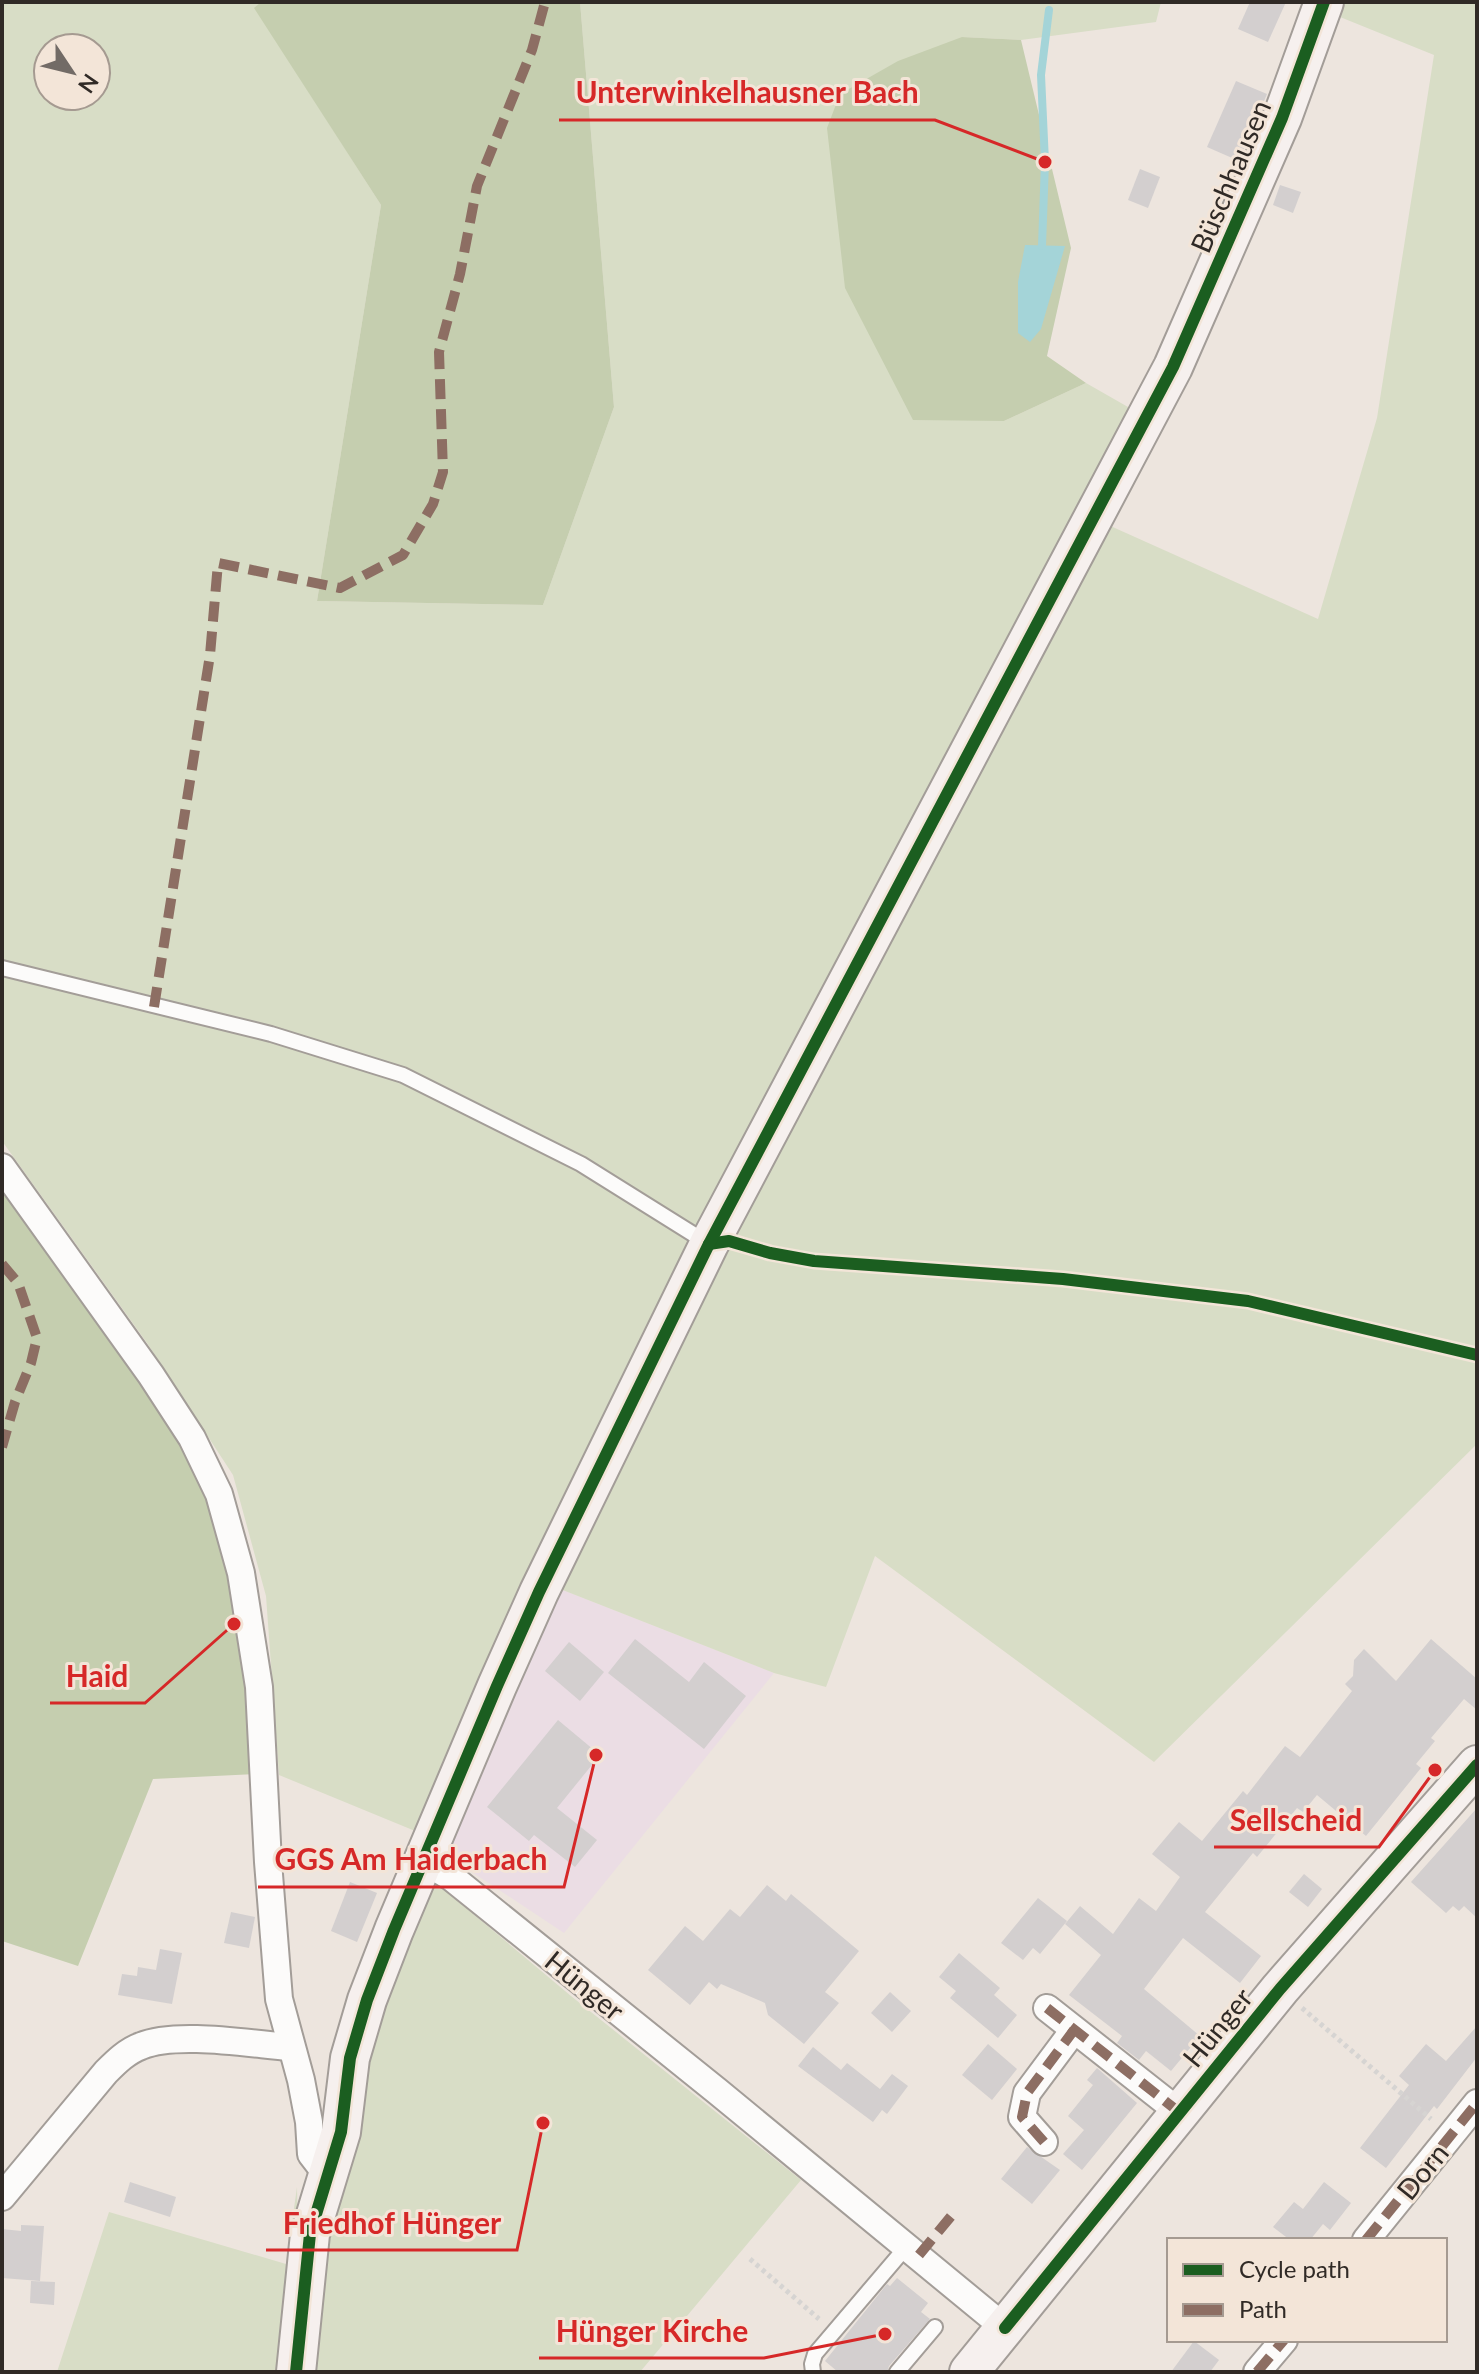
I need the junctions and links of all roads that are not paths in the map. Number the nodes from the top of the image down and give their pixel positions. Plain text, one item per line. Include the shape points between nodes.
1 (1324, 2) edge
2 (2, 968) edge
3 (2, 1167) edge
4 (709, 1244) junction
5 (1477, 1765) edge
6 (422, 1860) junction
7 (1047, 2008) dead end
8 (1074, 2030) junction
9 (290, 2047) junction
10 (1477, 2103) edge
11 (1179, 2112) junction
12 (1044, 2142) dead end
13 (328, 2176) junction
14 (2, 2197) edge
15 (1368, 2238) edge
16 (907, 2246) junction
17 (935, 2327) dead end
18 (1005, 2328) junction
19 (1282, 2342) edge
20 (296, 2372) edge
21 (813, 2372) edge
22 (897, 2372) edge
23 (969, 2372) edge
24 (1257, 2372) edge

1 - 4 street, Büschhausen via 1282,118 1173,367
2 - 4 lane via 271,1034 403,1075 581,1164
3 - 9 street via 159,1387 219,1494 241,1573 259,1687 279,1999
4 - 6 street, Büschhausen via 539,1592
5 - 11 street, Hünger
6 - 13 street, Büschhausen via 367,2000 350,2058 341,2132
6 - 16 street, Hünger via 451,1877
7 - 8 street
8 - 11 street
8 - 12 street via 1027,2093 1022,2117
9 - 13 street via 301,2080 311,2154
9 - 14 street via 174,2039 138,2046 106,2072
10 - 15 street, Dorn
11 - 18 street, Hünger
13 - 20 street, Büschhausen via 310,2234
16 - 18 street, Hünger
16 - 21 lane via 815,2354
17 - 22 lane
18 - 23 street, Hünger
19 - 24 street

